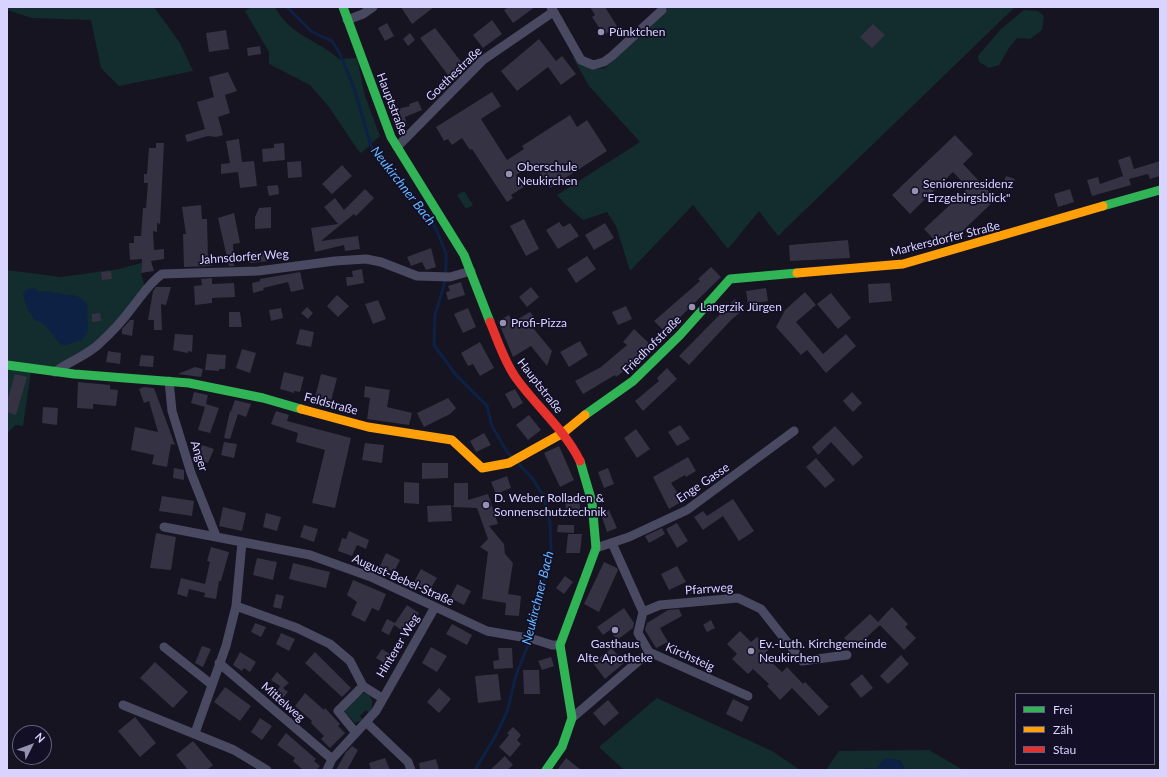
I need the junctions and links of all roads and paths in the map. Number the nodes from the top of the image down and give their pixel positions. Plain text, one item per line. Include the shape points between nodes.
1 (343, 7) edge
2 (374, 7) edge
3 (552, 9) edge
4 (662, 10) dead end
5 (347, 20) junction
6 (397, 147) junction
7 (1160, 190) edge
8 (471, 271) junction
9 (730, 279) joint
10 (7, 365) edge
11 (55, 372) junction
12 (169, 381) junction
13 (794, 431) dead end
14 (563, 434) junction
15 (164, 527) dead end
16 (216, 536) junction
17 (242, 542) junction
18 (612, 543) junction
19 (596, 548) junction
20 (236, 606) junction
21 (436, 607) junction
22 (643, 612) junction
23 (560, 645) junction
24 (164, 647) dead end
25 (649, 652) junction
26 (847, 655) dead end
27 (219, 663) junction
28 (211, 684) junction
29 (363, 686) junction
30 (748, 696) dead end
31 (382, 698) junction
32 (123, 705) dead end
33 (572, 718) junction
34 (366, 722) junction
35 (195, 733) junction
36 (356, 733) junction
37 (332, 759) junction
38 (267, 770) edge
39 (327, 770) edge
40 (410, 770) edge
41 (546, 770) edge

1 - 5 street, Hauptstraße
2 - 5 street
3 - 4 street via 581,60 593,65 604,62
3 - 6 street, Goethestraße via 483,60
5 - 6 street, Hauptstraße via 387,128
6 - 8 street, Hauptstraße via 455,239
7 - 9 street, Markersdorfer Straße via 903,264
8 - 11 street, Jahnsdorfer Weg via 450,277 417,276 366,259 258,271 162,274 154,280 99,345
8 - 14 street, Hauptstraße via 505,360 516,378
9 - 14 street, Friedhofstraße via 634,382 576,421
10 - 11 street, Feldstraße
11 - 12 street, Feldstraße
12 - 14 street, Feldstraße via 189,382 263,398 368,427 452,440 460,444 472,461 482,468 509,463
12 - 16 street, Anger via 172,411 191,473
13 - 18 street, Enge Gasse via 687,510
14 - 19 street, Hauptstraße via 581,464 589,494
15 - 16 street, August-Bebel-Straße
16 - 17 street, August-Bebel-Straße
17 - 20 street
17 - 21 street, August-Bebel-Straße via 310,555 371,577
18 - 19 street, Enge Gasse
18 - 22 street
19 - 23 street, Hauptstraße
20 - 27 street
20 - 29 street via 297,628 330,644 350,661
21 - 23 street, August-Bebel-Straße via 487,631
21 - 31 street, Hinterer Weg
22 - 25 street via 638,633
22 - 26 street, Pfarrweg via 660,605 738,598 761,609 802,661
23 - 33 street, Hauptstraße
24 - 28 street
25 - 30 street, Kirchsteig
25 - 33 street, Kirchsteig
27 - 28 street
27 - 37 street, Mittelweg
28 - 35 street
29 - 31 street
29 - 36 street via 338,711
31 - 34 street, Hinterer Weg via 376,711
32 - 35 street
33 - 41 street, Hauptstraße via 562,747
34 - 36 street, Hinterer Weg
34 - 40 street via 408,762
35 - 38 street via 234,750
36 - 37 street, Hinterer Weg
37 - 39 street, Hinterer Weg

